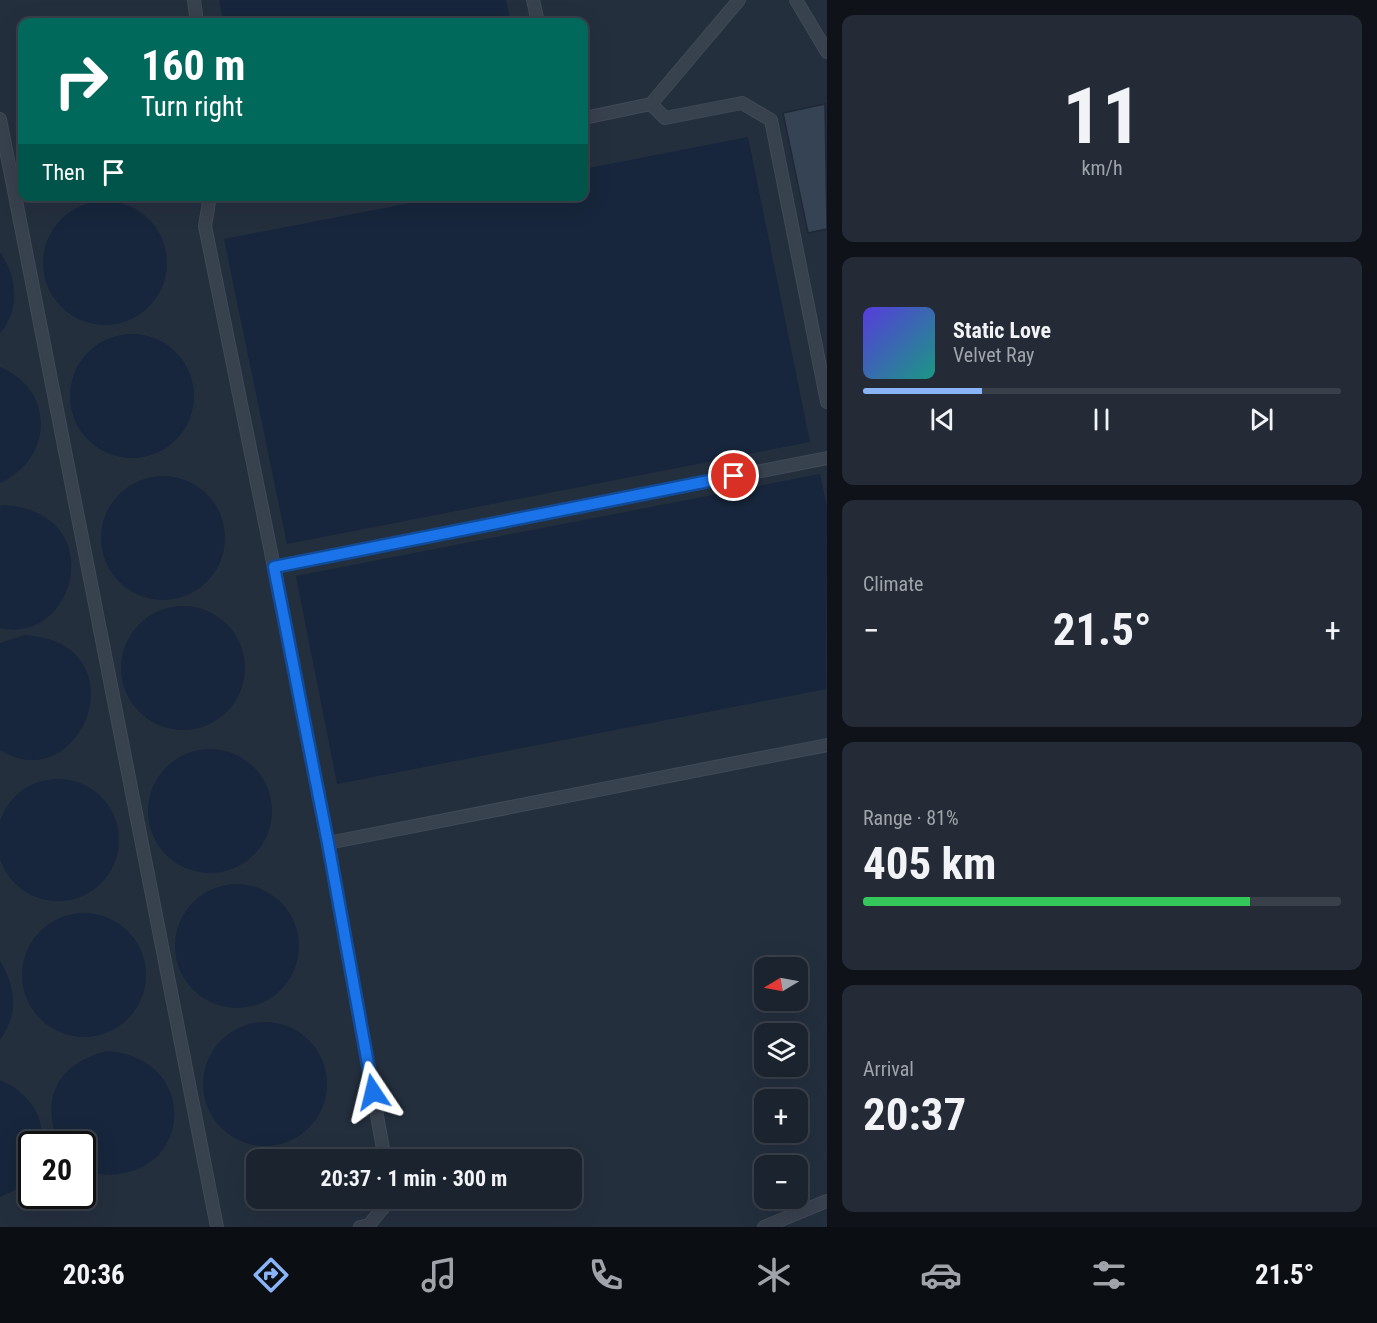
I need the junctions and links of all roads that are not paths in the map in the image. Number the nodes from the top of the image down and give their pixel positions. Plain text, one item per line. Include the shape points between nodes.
1 (194, 0) edge
2 (533, 0) edge
3 (739, 0) edge
4 (796, 0) edge
5 (196, 18) edge
6 (537, 18) edge
7 (826, 52) edge
8 (651, 104) junction
9 (588, 117) edge
10 (0, 119) edge
11 (209, 201) edge
12 (826, 402) edge
13 (826, 458) edge
14 (274, 567) junction
15 (826, 745) edge
16 (328, 843) junction
17 (383, 1149) edge
18 (826, 1201) edge
19 (382, 1209) edge
20 (217, 1227) edge
21 (360, 1227) edge
22 (764, 1227) edge

1 - 5 lane
2 - 6 lane
3 - 8 lane
4 - 7 lane
8 - 9 lane
8 - 12 lane via 665,118 742,103 771,120
10 - 20 lane
11 - 14 lane via 205,226
13 - 14 lane
14 - 16 lane
15 - 16 lane
16 - 17 lane
18 - 22 lane
19 - 21 lane via 369,1225

